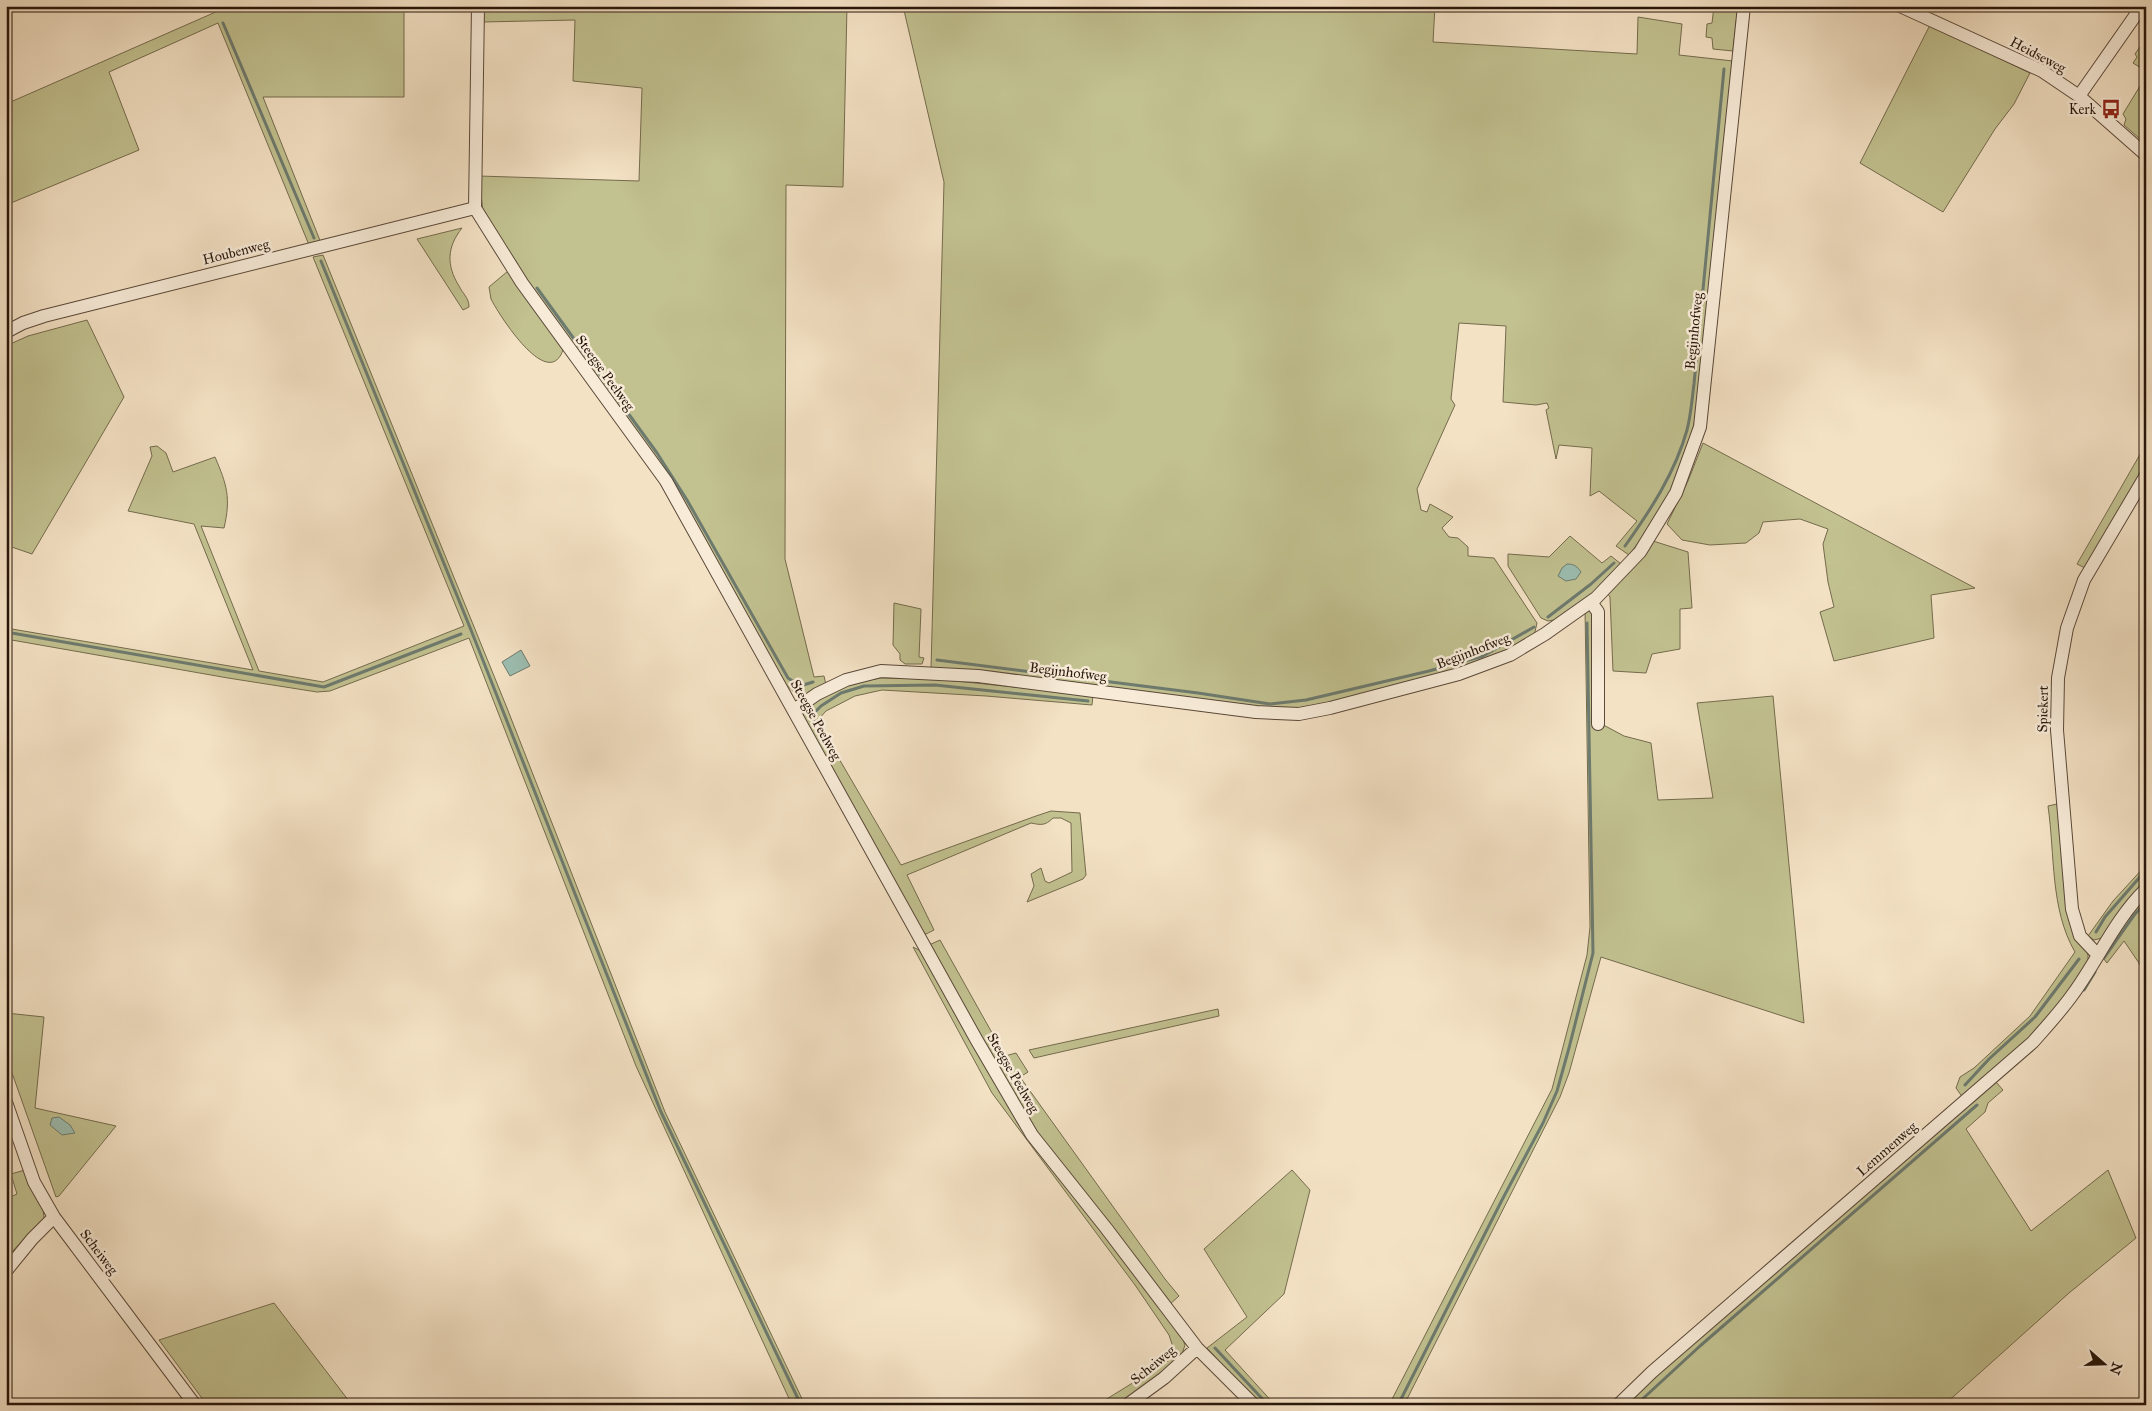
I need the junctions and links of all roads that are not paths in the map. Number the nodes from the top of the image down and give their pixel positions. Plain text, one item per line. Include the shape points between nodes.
1 (478, 6) edge
2 (1744, 6) edge
3 (1900, 6) edge
4 (2142, 6) edge
5 (2079, 96) junction
6 (2146, 155) edge
7 (475, 208) junction
8 (6, 332) edge
9 (2146, 475) edge
10 (1591, 602) junction
11 (794, 710) junction
12 (1598, 724) dead end
13 (2146, 889) edge
14 (2097, 954) junction
15 (6, 1102) edge
16 (54, 1216) junction
17 (6, 1270) edge
18 (1197, 1348) junction
19 (196, 1405) edge
20 (1127, 1405) edge
21 (1254, 1405) edge
22 (1618, 1405) edge

1 - 7 street
2 - 10 street, Begijnhofweg via 1700,427 1676,493 1640,552
3 - 5 street, Heidseweg via 2042,71
4 - 5 street
5 - 6 street, Heidseweg
7 - 8 street, Houbenweg via 44,316
7 - 11 street, Steegse Peelweg via 522,284 666,482
9 - 14 street, Spiekert via 2084,580 2068,628 2058,678 2057,730 2072,909 2080,936
10 - 11 street, Begijnhofweg via 1510,655 1459,674 1299,714 1256,712 978,676 881,671 846,680
10 - 12 street via 1598,612
11 - 18 street, Steegse Peelweg via 1032,1135
13 - 14 street, Lemmenweg
14 - 22 street, Lemmenweg via 2073,994 2034,1042 1652,1372
15 - 16 street, Scheiweg via 34,1182
16 - 17 street
16 - 19 street, Scheiweg
18 - 20 street, Scheiweg
18 - 21 street, Steegse Peelweg

